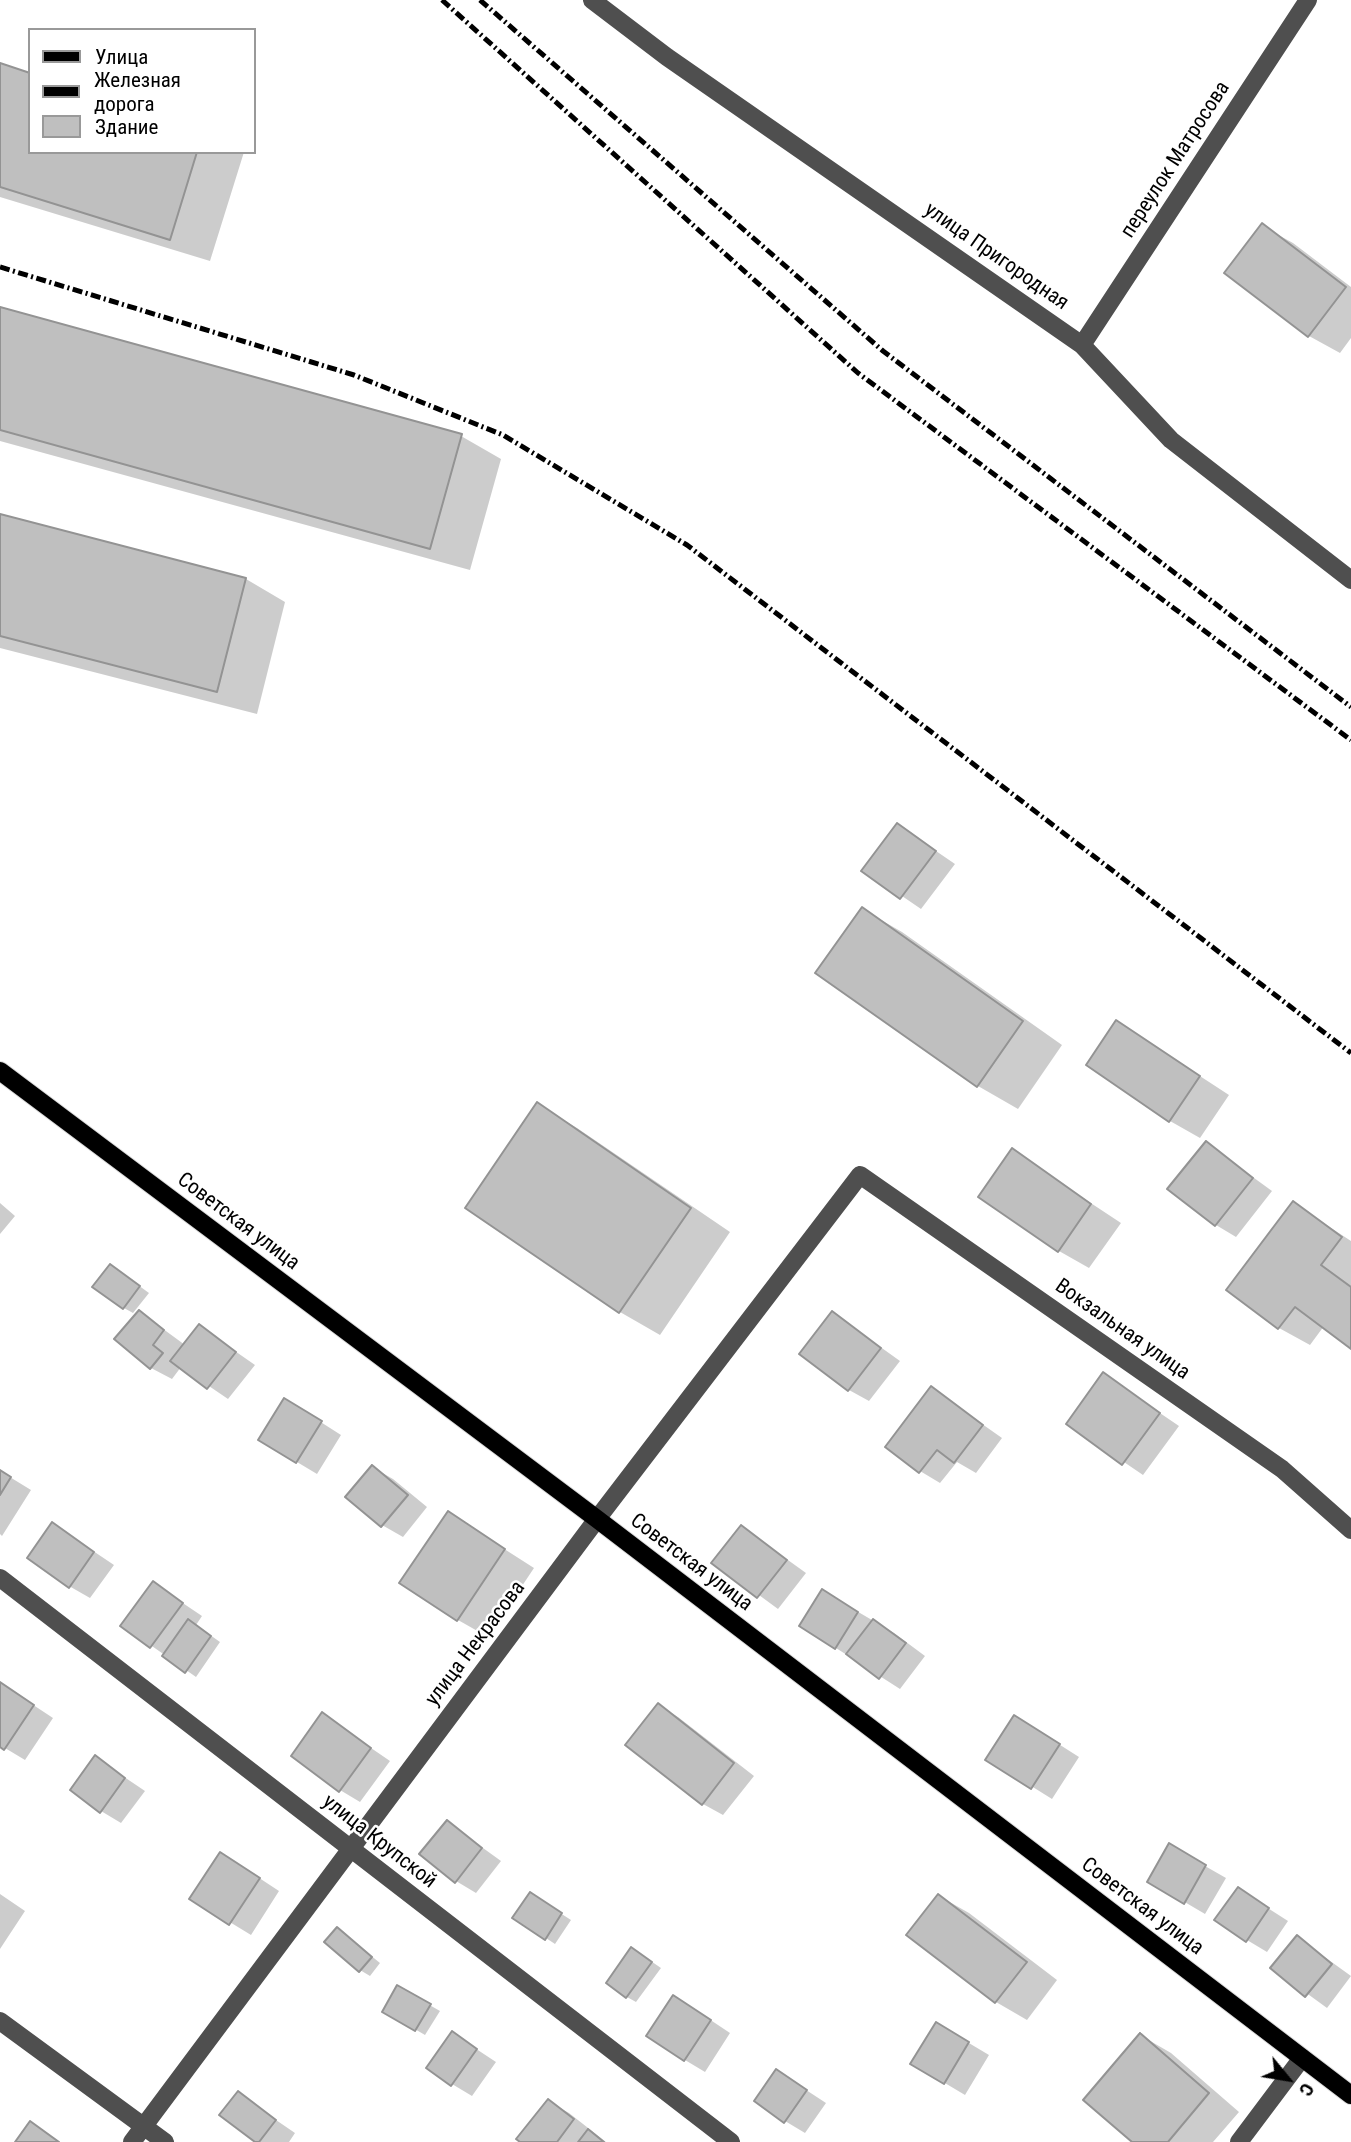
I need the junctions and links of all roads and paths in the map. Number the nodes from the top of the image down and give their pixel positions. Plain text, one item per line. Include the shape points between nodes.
1 (592, 0) edge
2 (1308, 0) edge
3 (1082, 345) junction
4 (1351, 580) edge
5 (0, 1072) edge
6 (860, 1175) joint
7 (597, 1519) junction
8 (1351, 1530) edge
9 (0, 1578) edge
10 (351, 1849) junction
11 (0, 2021) edge
12 (1303, 2058) junction
13 (1351, 2095) edge
14 (144, 2126) junction
15 (132, 2142) edge
16 (165, 2142) edge
17 (731, 2142) edge
18 (1240, 2142) edge

1 - 3 street, улица Пригородная
2 - 3 street, переулок Матросова
3 - 4 street, улица Пригородная via 1171,440
5 - 7 main road, Советская улица
6 - 7 street, улица Некрасова
6 - 8 street, Вокзальная улица via 1282,1469
7 - 10 street, улица Некрасова
7 - 12 main road, Советская улица
9 - 10 street, улица Крупской
10 - 14 street, улица Некрасова
10 - 17 street, улица Крупской
11 - 14 street
12 - 13 main road, Советская улица
12 - 18 street
14 - 15 street, улица Некрасова
14 - 16 street

